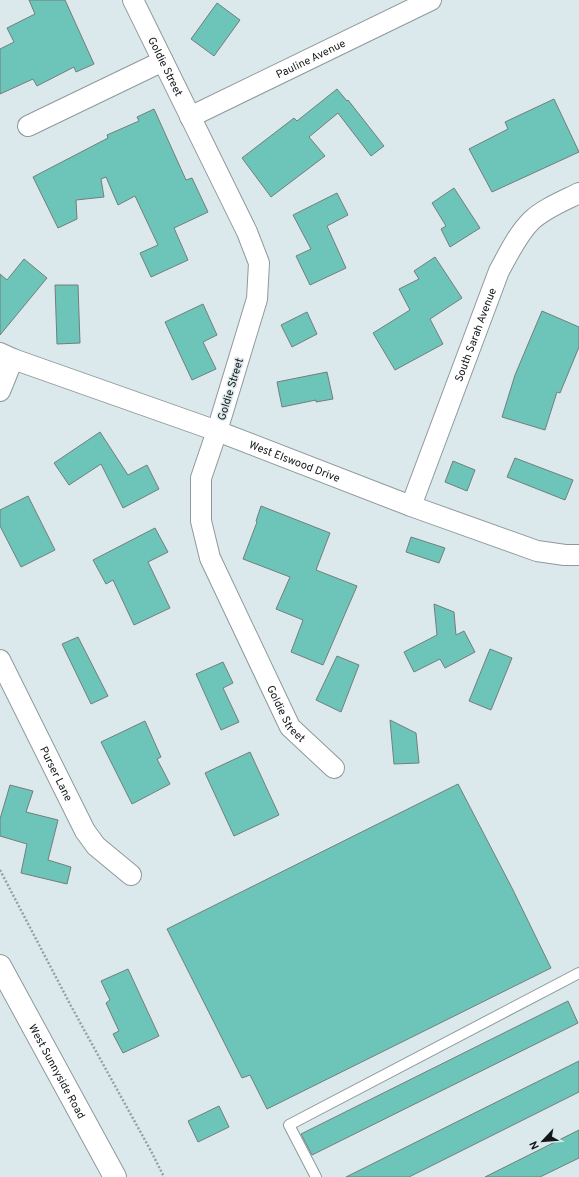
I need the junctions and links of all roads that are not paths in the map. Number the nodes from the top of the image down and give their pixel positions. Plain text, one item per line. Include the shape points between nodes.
1 (133, 0) edge
2 (431, 0) edge
3 (163, 61) junction
4 (190, 117) junction
5 (28, 126) dead end
6 (579, 193) edge
7 (6, 356) edge
8 (0, 391) edge
9 (217, 431) junction
10 (411, 506) junction
11 (579, 555) edge
12 (0, 660) edge
13 (334, 768) dead end
14 (131, 875) dead end
15 (0, 966) edge
16 (579, 973) edge
17 (114, 1177) edge
18 (316, 1177) edge

1 - 3 street, Goldie Street
2 - 4 street, Pauline Avenue
3 - 4 street, Goldie Street
3 - 5 street
4 - 9 street, Goldie Street via 247,232 259,263 257,299
6 - 10 street, South Sarah Avenue via 531,221 499,271
7 - 8 street
7 - 9 street, West Elswood Drive
9 - 10 street, West Elswood Drive
9 - 13 street, Goldie Street via 201,478 201,521 210,558 290,727
10 - 11 street, West Elswood Drive via 537,551
12 - 14 street, Purser Lane via 85,831 96,846
15 - 17 main road, West Sunnyside Road
16 - 18 lane via 289,1125

